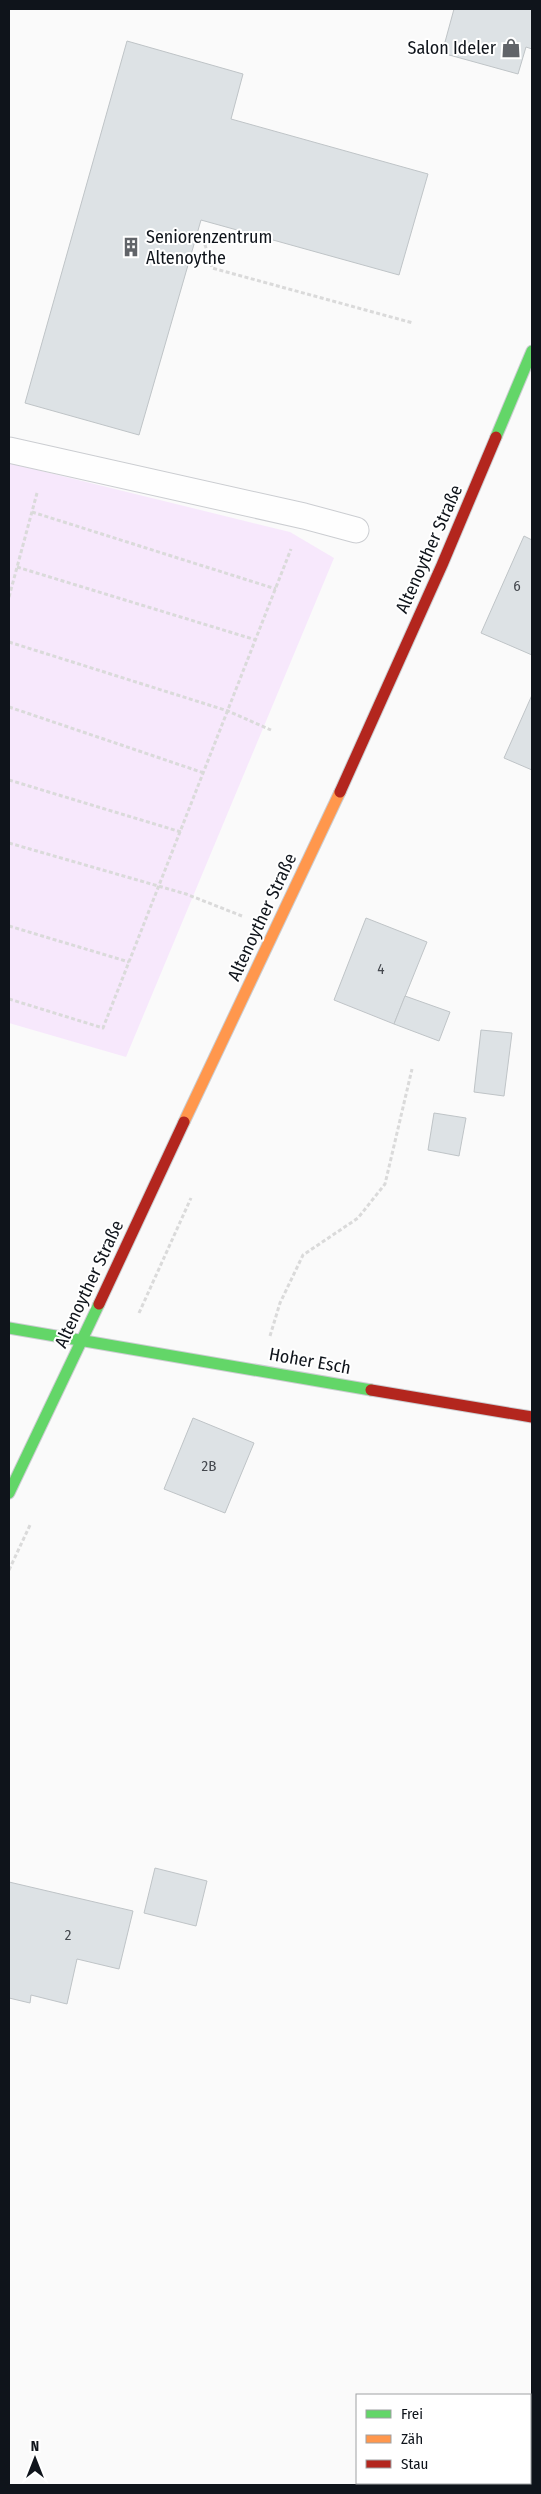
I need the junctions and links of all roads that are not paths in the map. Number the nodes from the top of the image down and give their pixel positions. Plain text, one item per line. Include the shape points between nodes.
1 (532, 351) edge
2 (9, 450) edge
3 (356, 530) dead end
4 (9, 1328) edge
5 (82, 1339) junction
6 (532, 1417) edge
7 (9, 1493) edge

1 - 5 main road, Altenoyther Straße via 442,565
2 - 3 lane
4 - 5 main road, Hoher Esch
5 - 6 main road, Hoher Esch
5 - 7 main road, Altenoyther Straße

